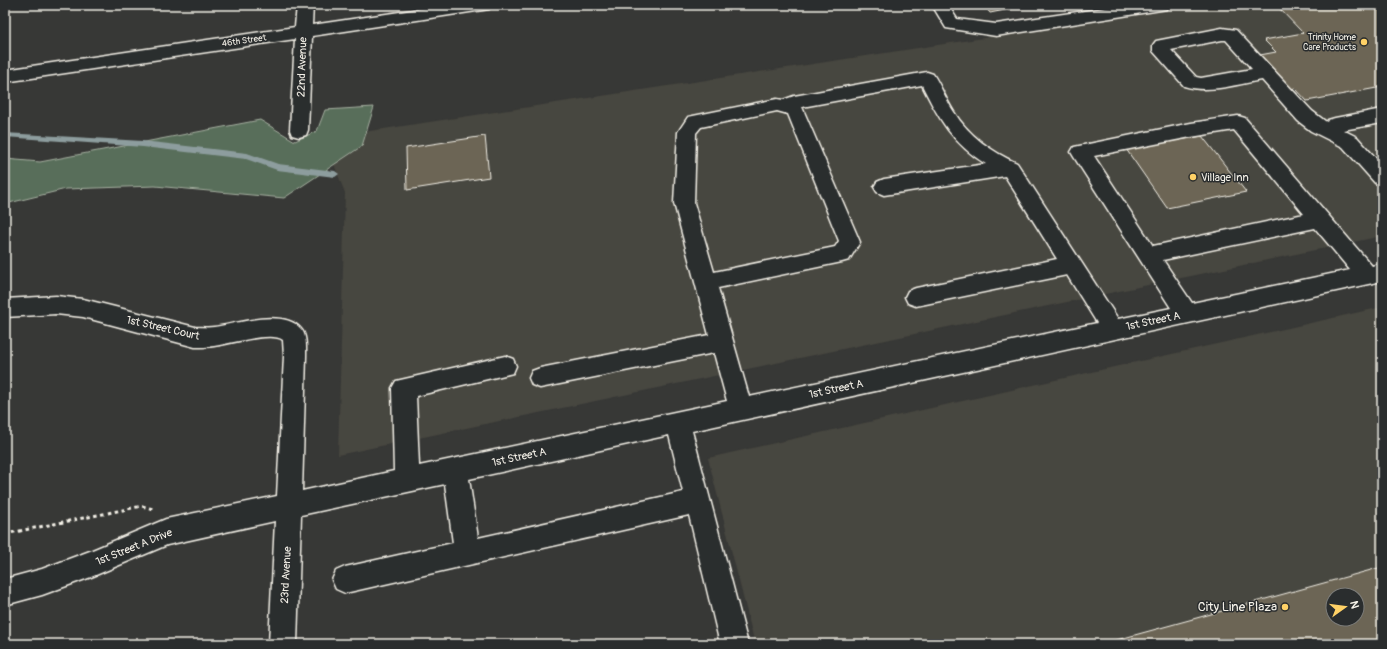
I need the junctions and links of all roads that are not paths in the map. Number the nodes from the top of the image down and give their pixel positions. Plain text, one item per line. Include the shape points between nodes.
1 (305, 5) edge
2 (483, 5) edge
3 (940, 5) edge
4 (1161, 5) edge
5 (303, 32) junction
6 (1266, 73) junction
7 (5, 76) edge
8 (786, 108) junction
9 (1382, 116) edge
10 (299, 130) dead end
11 (1330, 132) junction
12 (1010, 168) junction
13 (1379, 171) edge
14 (884, 187) dead end
15 (1319, 219) junction
16 (1148, 255) junction
17 (1072, 265) junction
18 (1374, 274) edge
19 (706, 282) junction
20 (916, 297) dead end
21 (5, 308) edge
22 (1186, 314) junction
23 (1113, 330) junction
24 (722, 342) junction
25 (505, 366) dead end
26 (540, 378) dead end
27 (740, 409) junction
28 (678, 423) junction
29 (456, 470) junction
30 (407, 481) junction
31 (699, 501) junction
32 (290, 506) junction
33 (467, 553) junction
34 (345, 580) dead end
35 (5, 592) edge
36 (283, 644) edge
37 (734, 644) edge

1 - 5 street, 22nd Avenue
2 - 5 street, 46th Street
3 - 4 street via 952,24 996,30
5 - 7 street, 46th Street
5 - 10 street, 22nd Avenue
6 - 6 street via 1201,84 1190,82 1162,51 1162,45 1230,34
6 - 11 street via 1310,121
8 - 12 street via 794,102 927,78 952,123 973,146
8 - 19 street via 777,105 695,122 687,132 684,203
8 - 19 street via 795,110 850,242 842,254
9 - 11 street via 1335,125
11 - 13 street via 1350,142
12 - 14 street
12 - 17 street
15 - 16 street
15 - 16 street via 1238,123 1081,152
15 - 18 street
16 - 22 street
17 - 20 street
17 - 23 street
18 - 22 street, 1st Street A
19 - 24 street
21 - 32 street, 1st Street Court via 48,305 83,308 196,337 212,337 256,328 286,330 294,336 296,356
22 - 23 street, 1st Street A
23 - 27 street, 1st Street A
24 - 26 street
24 - 27 street
25 - 30 street via 404,388
27 - 28 street, 1st Street A
28 - 29 street, 1st Street A
28 - 31 street
29 - 30 street, 1st Street A
29 - 33 street
30 - 32 street, 1st Street A
31 - 33 street
31 - 37 street
32 - 35 street, 1st Street A Drive via 166,532 56,577
32 - 36 street, 23rd Avenue
33 - 34 street

